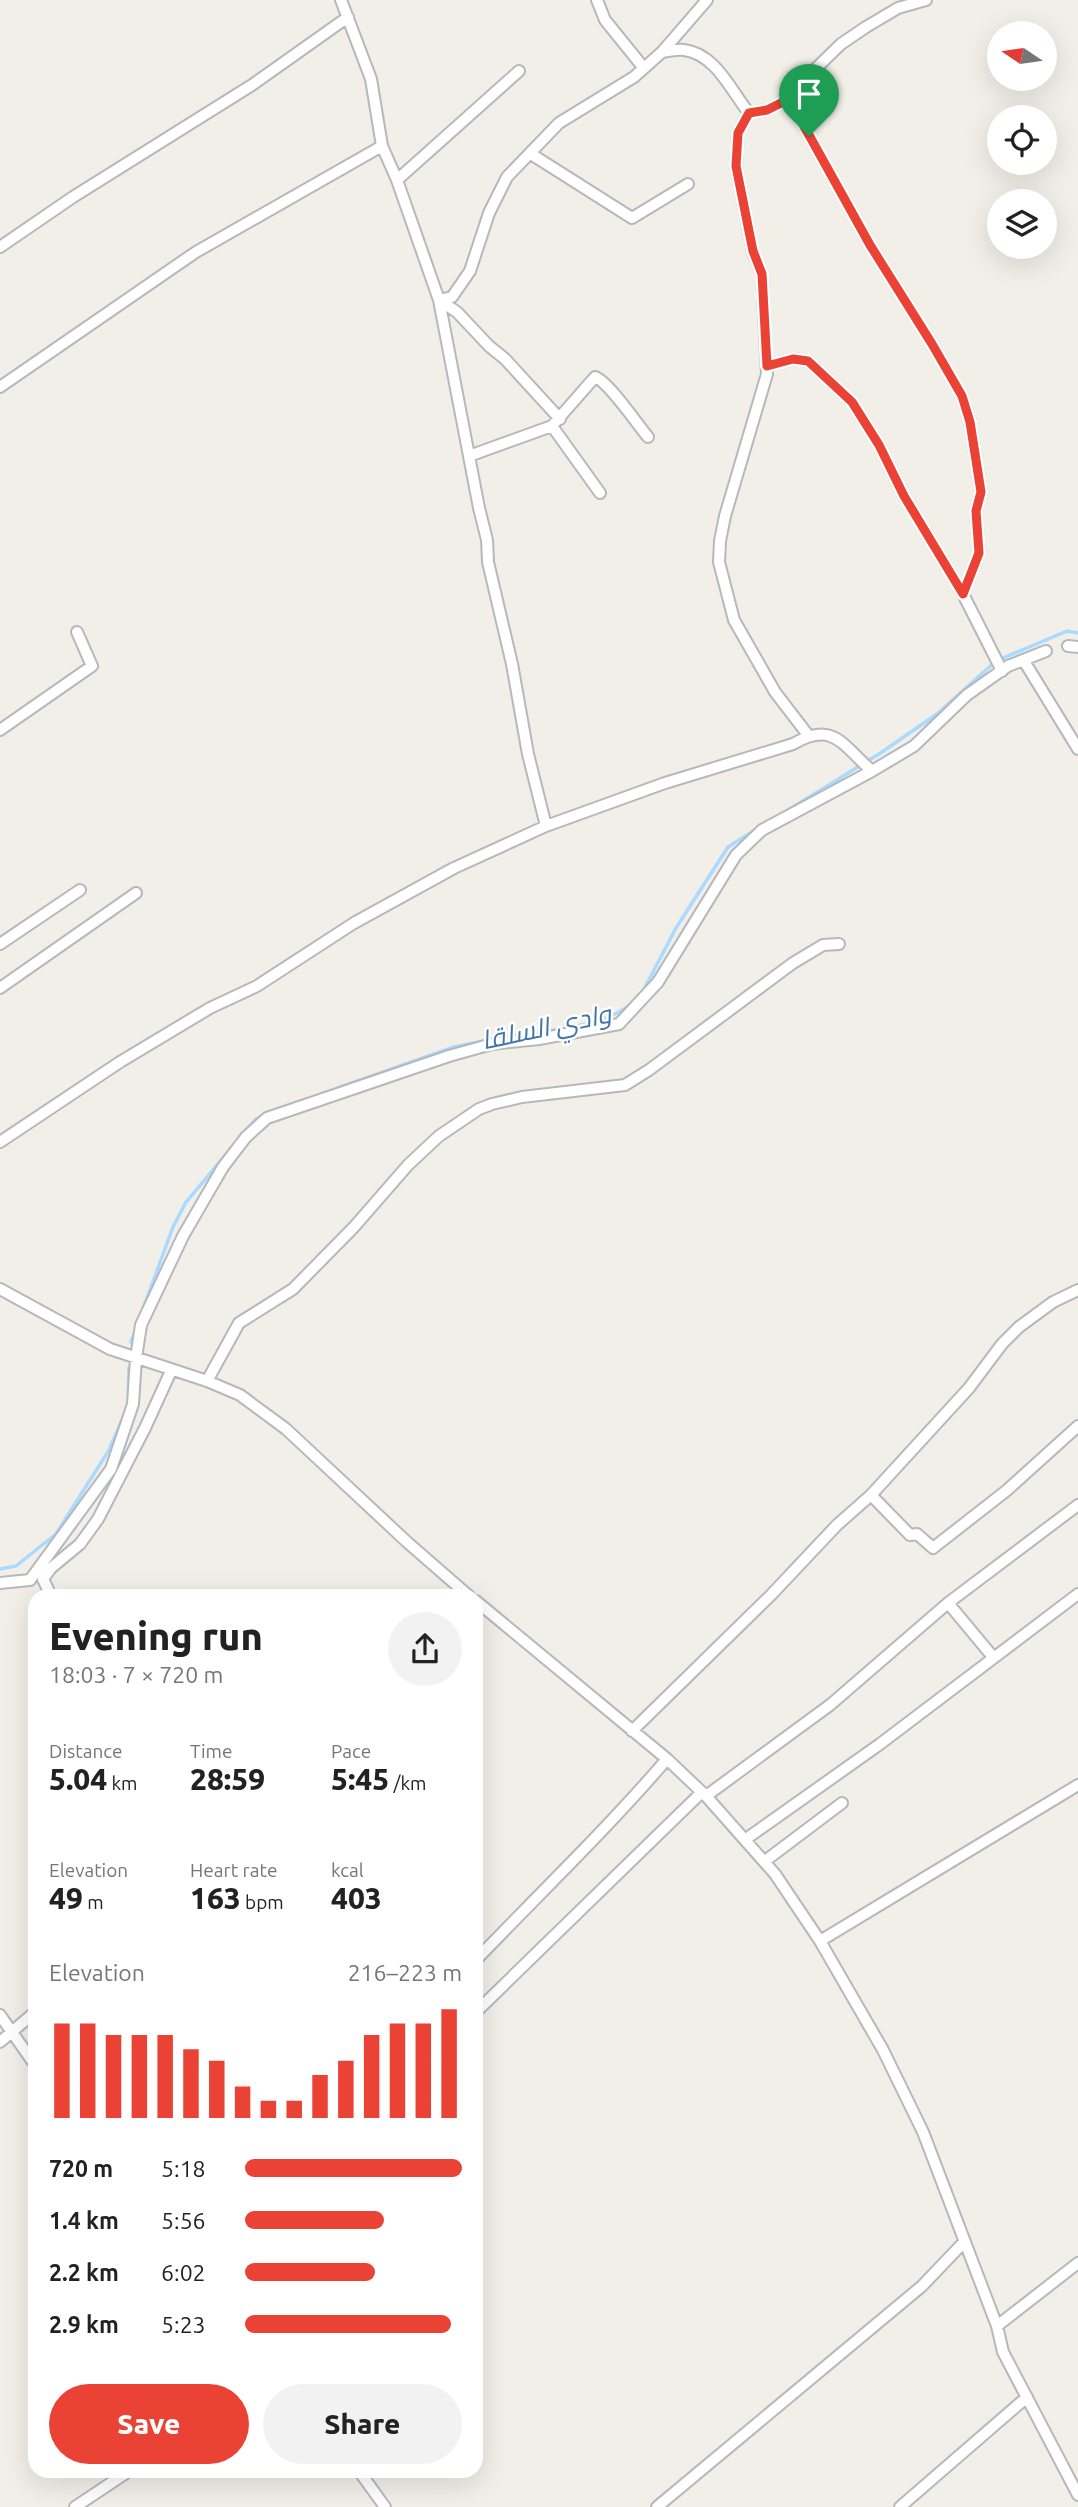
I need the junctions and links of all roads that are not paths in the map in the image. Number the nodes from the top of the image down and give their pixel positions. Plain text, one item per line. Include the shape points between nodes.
1 (341, 0) edge
2 (597, 0) edge
3 (707, 0) edge
4 (926, 0) edge
5 (348, 17) junction
6 (662, 52) junction
7 (643, 67) junction
8 (519, 71) dead end
9 (789, 99) junction
10 (749, 113) junction
11 (382, 146) junction
12 (531, 153) junction
13 (397, 180) junction
14 (688, 184) dead end
15 (0, 247) edge
16 (439, 300) junction
17 (767, 366) junction
18 (0, 387) edge
19 (556, 423) junction
20 (648, 437) dead end
21 (469, 456) junction
22 (600, 493) dead end
23 (963, 594) junction
24 (77, 632) dead end
25 (1046, 650) dead end
26 (1024, 661) junction
27 (1002, 671) junction
28 (0, 730) edge
29 (808, 735) junction
30 (1078, 750) edge
31 (872, 771) junction
32 (546, 826) junction
33 (80, 890) dead end
34 (136, 893) dead end
35 (0, 944) edge
36 (839, 944) dead end
37 (0, 988) edge
38 (0, 1142) edge
39 (0, 1289) edge
40 (1078, 1290) edge
41 (136, 1358) junction
42 (171, 1371) junction
43 (207, 1381) junction
44 (1078, 1426) edge
45 (871, 1495) junction
46 (1078, 1505) edge
47 (0, 1583) edge
48 (48, 1589) edge
49 (461, 1589) edge
50 (1078, 1594) edge
51 (948, 1603) junction
52 (483, 1607) edge
53 (993, 1657) junction
54 (632, 1731) junction
55 (667, 1759) junction
56 (1078, 1785) edge
57 (704, 1794) junction
58 (842, 1803) dead end
59 (746, 1839) junction
60 (765, 1861) junction
61 (820, 1941) junction
62 (483, 1953) edge
63 (483, 2005) edge
64 (0, 2015) edge
65 (28, 2018) edge
66 (13, 2031) junction
67 (0, 2042) edge
68 (28, 2054) edge
69 (964, 2242) junction
70 (1078, 2263) edge
71 (997, 2326) junction
72 (1027, 2397) junction
73 (118, 2478) edge
74 (364, 2478) edge
75 (1078, 2495) edge
76 (75, 2507) edge
77 (385, 2507) edge
78 (657, 2507) edge
79 (900, 2507) edge

1 - 5 street
2 - 7 street via 605,20
3 - 6 street
4 - 9 street via 898,8 841,44
5 - 11 street via 372,79
5 - 15 street via 253,85
6 - 7 street
6 - 10 street via 684,50 717,67
7 - 12 street via 559,123
8 - 13 street
9 - 10 street
9 - 23 street via 962,396 981,492 976,511 979,553
10 - 17 street via 738,133 736,166 762,274
11 - 13 street
11 - 18 street via 195,252
12 - 14 street via 632,218
12 - 16 street via 498,192 470,271 452,297
13 - 16 street
16 - 19 street via 505,359
16 - 21 street
17 - 23 street via 793,359 808,361 852,402
17 - 29 street via 725,516 719,562 734,620 775,691
19 - 20 street via 594,377 609,386
19 - 21 street
19 - 22 street
21 - 32 street
23 - 27 street
24 - 28 street via 92,666
25 - 26 street
26 - 27 street
26 - 30 street
27 - 31 street via 967,695 914,746
29 - 31 street via 822,733 840,740
29 - 32 street via 793,744
31 - 41 street via 762,830 737,855 658,982 619,1024 492,1044 267,1118 223,1167 183,1236 141,1325
32 - 38 street via 454,868 354,923 287,969 120,1062
33 - 35 street
34 - 37 street
36 - 43 street via 823,945 793,963 625,1085 492,1104 439,1136 293,1289 239,1323
39 - 41 street via 110,1349
40 - 45 street via 1019,1327
41 - 42 street
41 - 47 street via 133,1404 111,1469 30,1580
42 - 43 street
42 - 48 street via 98,1519 80,1544 43,1579
43 - 49 street via 240,1395 286,1429
44 - 45 street via 1006,1492 933,1548 917,1534 910,1535
45 - 54 street
46 - 51 street
50 - 53 street
51 - 53 street
51 - 57 street via 830,1705
52 - 54 street
53 - 59 street
54 - 55 street
55 - 57 street
55 - 62 street
56 - 61 street
57 - 59 street
57 - 63 street
58 - 60 street
59 - 60 street
60 - 61 street
61 - 69 street via 883,2050 923,2132
64 - 66 street
65 - 66 street
66 - 67 street
66 - 68 street
69 - 71 street
69 - 78 street via 922,2286
70 - 71 street
71 - 72 street via 1003,2352
72 - 75 street
72 - 79 street
73 - 76 street
74 - 77 street

